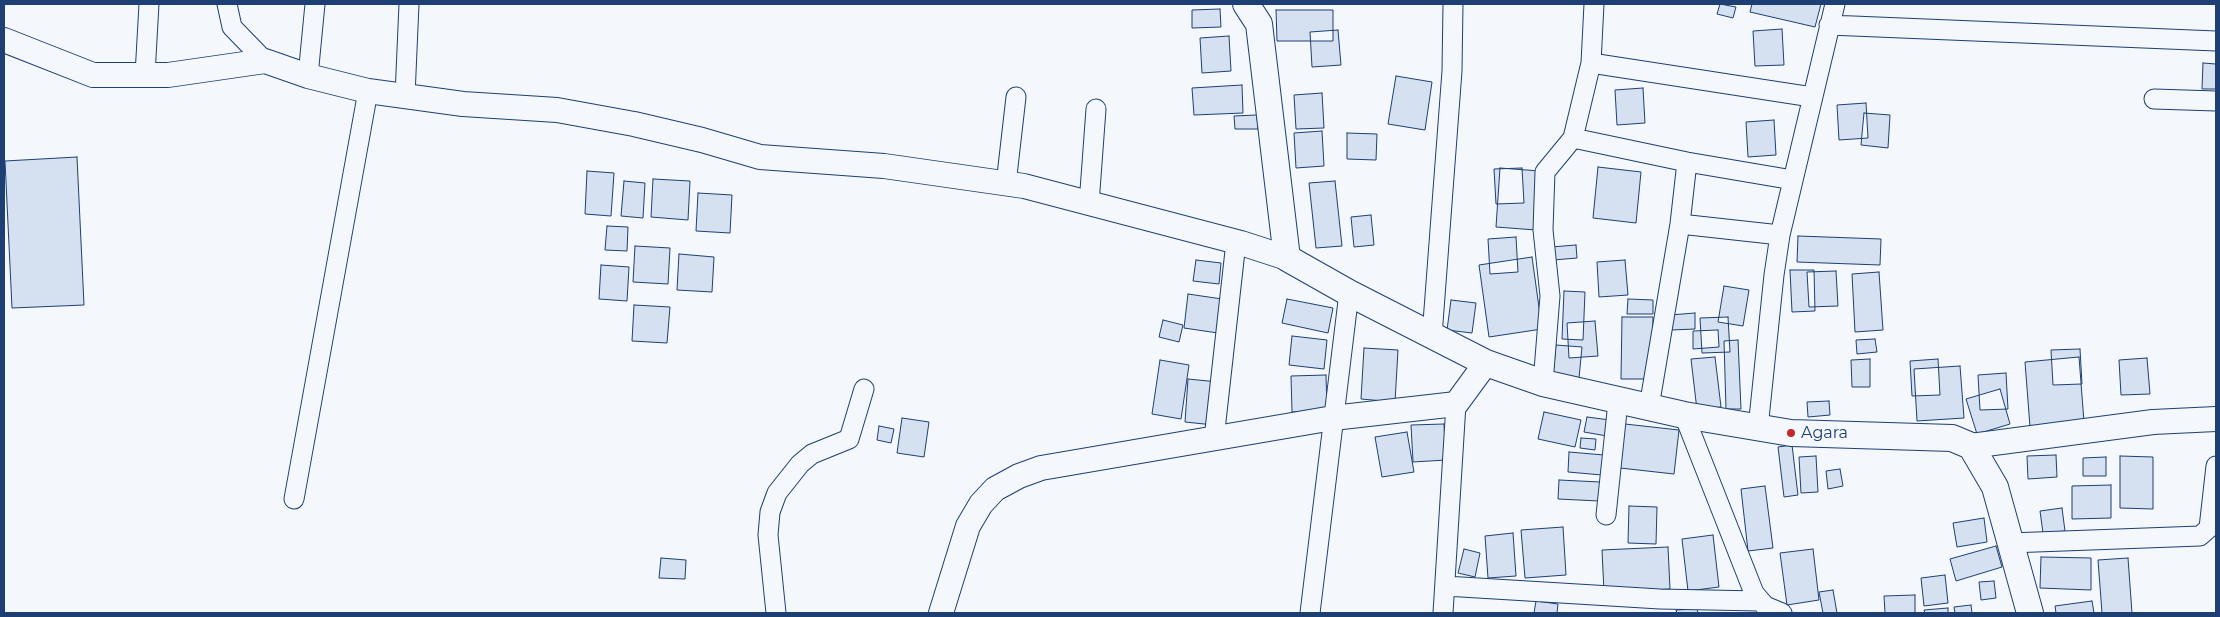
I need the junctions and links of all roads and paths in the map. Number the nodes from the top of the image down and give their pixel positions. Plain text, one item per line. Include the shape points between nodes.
1 (149, 4) edge
2 (227, 4) edge
3 (315, 4) edge
4 (409, 4) edge
5 (1453, 4) edge
6 (1594, 4) edge
7 (1835, 4) edge
8 (1254, 10) edge
9 (1829, 25) junction
10 (4, 40) edge
11 (2216, 41) edge
12 (265, 61) junction
13 (1591, 63) junction
14 (145, 75) junction
15 (308, 76) junction
16 (368, 92) junction
17 (405, 96) junction
18 (1016, 97) dead end
19 (1812, 97) junction
20 (2154, 99) dead end
21 (2216, 101) edge
22 (1096, 108) dead end
23 (1573, 138) junction
24 (1687, 162) junction
25 (1793, 180) junction
26 (1006, 184) junction
27 (1089, 204) junction
28 (1680, 224) junction
29 (1780, 235) junction
30 (1236, 242) junction
31 (1287, 258) junction
32 (1349, 293) junction
33 (1432, 336) junction
34 (1486, 363) junction
35 (1543, 383) junction
36 (864, 389) dead end
37 (1618, 402) junction
38 (1456, 404) junction
39 (1649, 407) junction
40 (1684, 415) junction
41 (1333, 418) junction
42 (2216, 419) edge
43 (1758, 428) junction
44 (1214, 439) junction
45 (1971, 446) junction
46 (2216, 466) edge
47 (294, 499) dead end
48 (1606, 515) dead end
49 (2009, 543) junction
50 (1445, 586) junction
51 (1661, 606) edge
52 (1763, 606) edge
53 (776, 613) edge
54 (941, 613) edge
55 (1310, 613) edge
56 (1443, 613) edge
57 (1782, 613) edge
58 (2030, 613) edge

1 - 14 street
2 - 12 street via 232,27
3 - 15 street
4 - 17 street
5 - 33 street via 1452,71
6 - 13 street
7 - 9 street
8 - 31 main road
9 - 11 street
9 - 19 street
10 - 14 street via 93,75
12 - 14 street via 168,75
12 - 15 street
13 - 19 street
13 - 23 street
15 - 16 street
16 - 17 street
16 - 47 street
17 - 26 street via 463,104 557,110 634,124 760,157 884,166
18 - 26 street
19 - 25 street
20 - 21 street
22 - 27 street
23 - 24 street
23 - 35 street via 1545,172 1544,230 1550,296
24 - 25 street
24 - 28 street
25 - 29 street
26 - 27 street
27 - 30 street
28 - 29 street
28 - 39 street
29 - 43 street
30 - 31 street
30 - 44 street
31 - 32 main road
32 - 33 main road
32 - 41 street
33 - 34 main road
34 - 35 main road
34 - 38 street
35 - 37 main road
36 - 53 street via 849,439 812,454 777,493 770,512 768,535
37 - 39 main road
37 - 48 street
38 - 41 street
38 - 50 street
39 - 40 main road
40 - 43 main road
40 - 52 street via 1754,594
41 - 44 street
41 - 55 street
42 - 45 street via 2153,422
43 - 45 main road via 1791,433 1952,438
44 - 54 street via 1041,468 995,489 968,526
45 - 49 main road via 1995,487
46 - 49 street via 2209,528 2200,536
49 - 58 main road
50 - 51 street
50 - 56 street
51 - 52 street
52 - 57 street

